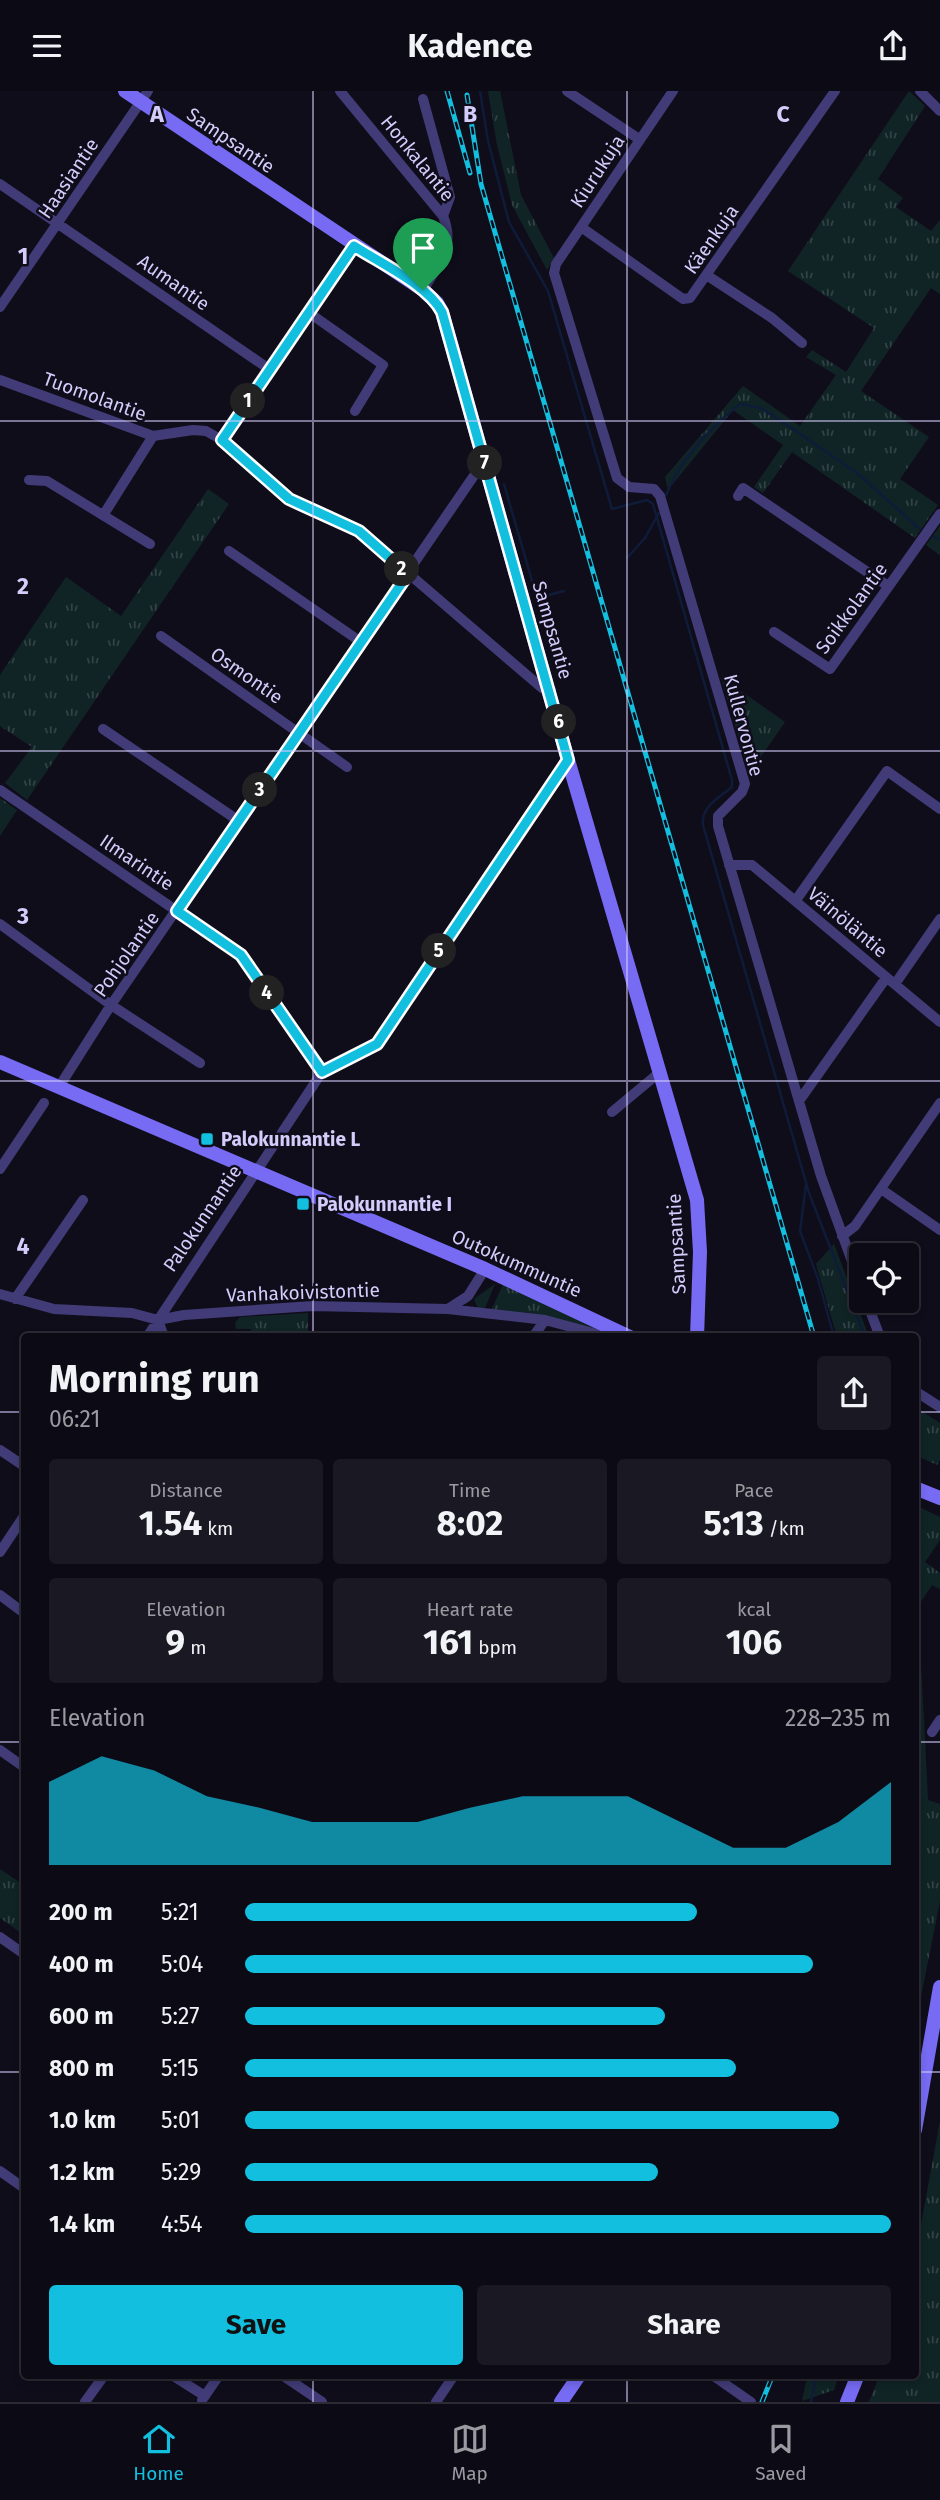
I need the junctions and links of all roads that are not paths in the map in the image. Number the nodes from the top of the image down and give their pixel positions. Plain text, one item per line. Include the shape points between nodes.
1 (125, 91) edge
2 (340, 91) edge
3 (567, 91) edge
4 (673, 91) edge
5 (835, 91) edge
6 (920, 91) edge
7 (144, 96) edge
8 (423, 99) dead end
9 (940, 111) edge
10 (639, 139) junction
11 (0, 184) edge
12 (443, 216) junction
13 (58, 224) junction
14 (581, 227) junction
15 (354, 246) junction
16 (554, 273) joint
17 (708, 276) junction
18 (423, 290) junction
19 (0, 307) edge
20 (308, 312) junction
21 (802, 343) dead end
22 (269, 369) junction
23 (0, 380) edge
24 (355, 411) dead end
25 (153, 436) junction
26 (222, 440) junction
27 (484, 460) junction
28 (29, 481) dead end
29 (738, 496) dead end
30 (104, 514) junction
31 (940, 514) edge
32 (150, 544) dead end
33 (229, 551) dead end
34 (408, 574) junction
35 (888, 586) junction
36 (774, 632) dead end
37 (161, 636) dead end
38 (361, 642) junction
39 (551, 690) junction
40 (103, 729) dead end
41 (299, 732) junction
42 (568, 760) junction
43 (347, 767) dead end
44 (0, 790) edge
45 (940, 809) edge
46 (239, 821) junction
47 (729, 865) junction
48 (796, 900) junction
49 (177, 911) junction
50 (940, 919) edge
51 (0, 924) edge
52 (891, 981) junction
53 (111, 1005) junction
54 (940, 1022) edge
55 (0, 1062) edge
56 (200, 1063) dead end
57 (322, 1072) junction
58 (660, 1072) junction
59 (59, 1087) junction
60 (799, 1101) junction
61 (44, 1103) dead end
62 (940, 1103) edge
63 (612, 1112) dead end
64 (0, 1169) edge
65 (255, 1170) junction
66 (881, 1189) junction
67 (83, 1200) dead end
68 (940, 1230) edge
69 (842, 1236) junction
70 (849, 1254) edge
71 (485, 1269) junction
72 (0, 1294) edge
73 (15, 1299) junction
74 (448, 1309) junction
75 (871, 1313) edge
76 (158, 1320) junction
77 (545, 1320) junction
78 (150, 1333) edge
79 (163, 1333) edge
80 (536, 1333) edge
81 (606, 1333) edge
82 (609, 1333) edge
83 (697, 1333) edge
84 (878, 1333) edge
85 (919, 1394) edge
86 (940, 1407) edge
87 (0, 1450) edge
88 (21, 1464) edge
89 (919, 1489) edge
90 (939, 1495) edge
91 (21, 1520) edge
92 (0, 1552) edge
93 (0, 1595) edge
94 (21, 1611) edge
95 (940, 1720) edge
96 (932, 1732) dead end
97 (0, 1750) edge
98 (21, 1765) edge
99 (0, 1937) edge
100 (21, 1952) edge
101 (940, 1987) edge
102 (919, 2107) edge
103 (0, 2171) edge
104 (21, 2186) edge
105 (102, 2379) edge
106 (178, 2379) edge
107 (217, 2379) edge
108 (288, 2379) edge
109 (452, 2379) edge
110 (577, 2379) edge
111 (718, 2379) edge
112 (856, 2379) edge
113 (203, 2399) edge
114 (85, 2402) edge
115 (322, 2402) edge
116 (436, 2402) edge
117 (561, 2402) edge
118 (751, 2402) edge
119 (847, 2402) edge

1 - 7 street, Sampsantie
2 - 12 street, Honkalantie
3 - 10 street
4 - 10 street, Kiurukuja
5 - 17 street, Käenkuja
6 - 9 street
7 - 13 street, Haasiantie
7 - 15 street, Sampsantie
8 - 12 street via 450,197
10 - 14 street, Kiurukuja
11 - 13 street, Aumantie
12 - 18 street, Honkalantie via 449,230 445,259
13 - 19 street, Haasiantie
13 - 22 street, Aumantie
14 - 16 street, Kiurukuja
14 - 17 street, Käenkuja via 684,299
15 - 18 street, Sampsantie
15 - 20 street
16 - 47 street, Kullervontie via 617,478 629,487 654,489 660,496 745,784 719,816
17 - 21 street
18 - 27 street, Sampsantie via 442,312
20 - 22 street
20 - 24 street via 383,365
22 - 26 street
23 - 25 street, Tuomolantie
25 - 26 street, Tuomolantie via 193,430
25 - 30 street
26 - 34 street, Tuomolantie via 289,499 359,531
27 - 34 street, Pohjolantie
27 - 39 street, Sampsantie
28 - 30 street via 47,481
29 - 35 street via 743,488
30 - 32 street
31 - 35 street, Soikkolantie
33 - 38 street
34 - 38 street, Pohjolantie
34 - 39 street, Tuomolantie via 542,688
35 - 36 street, Soikkolantie via 830,669
37 - 41 street, Osmontie
38 - 41 street, Pohjolantie
39 - 42 street, Sampsantie
40 - 46 street
41 - 43 street, Osmontie
41 - 46 street, Pohjolantie
42 - 57 street, Palokunnantie via 377,1044
42 - 58 street, Sampsantie
44 - 49 street, Ilmarintie
45 - 48 street via 887,771
46 - 49 street, Pohjolantie
47 - 48 street, Väinöläntie via 752,865
47 - 60 street, Kullervontie
48 - 52 street, Väinöläntie
49 - 53 street, Pohjolantie
49 - 57 street, Ilmarintie via 241,955
50 - 52 street
51 - 53 street
52 - 54 street, Väinöläntie
52 - 60 street
53 - 56 street
53 - 59 street, Pohjolantie
55 - 59 street, Outokummuntie
57 - 65 street, Palokunnantie
58 - 63 street
58 - 83 street, Sampsantie via 697,1200
59 - 65 street, Outokummuntie
60 - 69 street, Kullervontie
61 - 64 street
62 - 66 street
65 - 71 street, Outokummuntie
65 - 76 street, Palokunnantie
66 - 68 street
66 - 69 street via 855,1226
67 - 73 street
69 - 70 street, Kullervontie
71 - 74 street via 468,1296
71 - 82 street, Outokummuntie
72 - 73 street, Vanhakoivistontie
73 - 76 street, Vanhakoivistontie
74 - 76 street, Vanhakoivistontie via 312,1306
74 - 77 street, Vanhakoivistontie
75 - 84 street
76 - 78 street, Palokunnantie
76 - 79 street
77 - 80 street
77 - 81 street, Vanhakoivistontie
85 - 86 street
87 - 88 street
89 - 90 street
91 - 92 street
93 - 94 street
95 - 96 street
97 - 98 street
99 - 100 street
101 - 102 street
103 - 104 street
105 - 114 street
106 - 113 street
107 - 113 street
108 - 115 street
109 - 116 street
110 - 117 street
111 - 118 street
112 - 119 street

